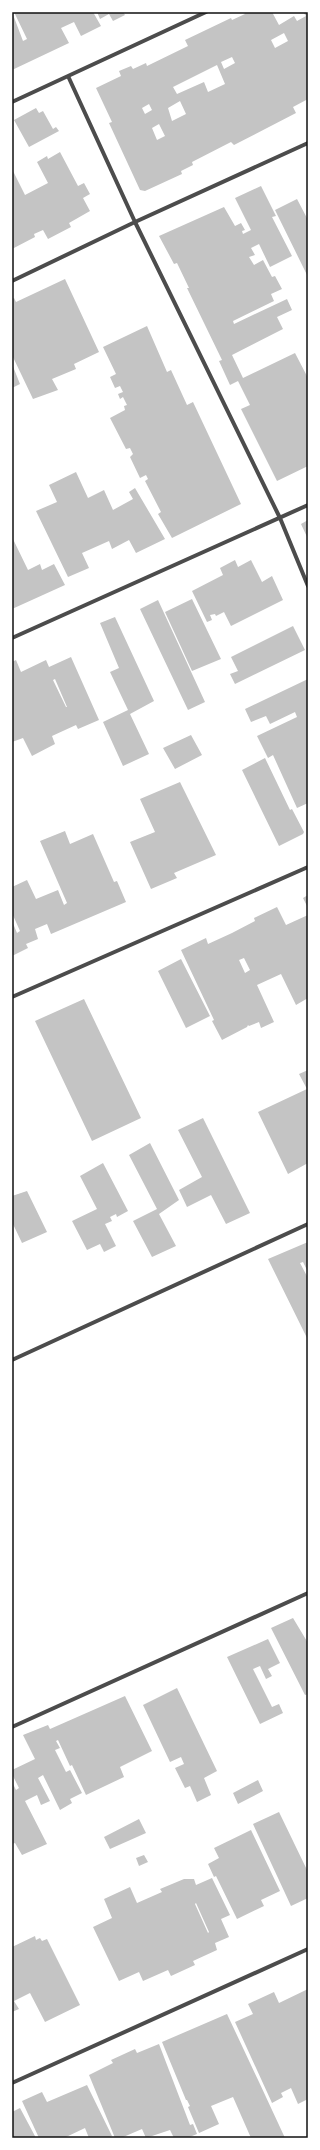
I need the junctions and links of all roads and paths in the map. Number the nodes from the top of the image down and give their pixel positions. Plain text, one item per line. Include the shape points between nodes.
1 (206, 12) edge
2 (68, 76) junction
3 (12, 102) edge
4 (308, 144) edge
5 (135, 222) junction
6 (12, 281) edge
7 (308, 505) edge
8 (280, 518) junction
9 (308, 586) edge
10 (12, 638) edge
11 (308, 867) edge
12 (12, 997) edge
13 (308, 1224) edge
14 (12, 1360) edge
15 (308, 1593) edge
16 (12, 1727) edge
17 (308, 1949) edge
18 (12, 2083) edge

1 - 2 street
2 - 3 street
2 - 5 street
4 - 5 street
5 - 6 street
5 - 8 street
7 - 8 street
8 - 9 street
8 - 10 street
11 - 12 street
13 - 14 street
15 - 16 street
17 - 18 street

